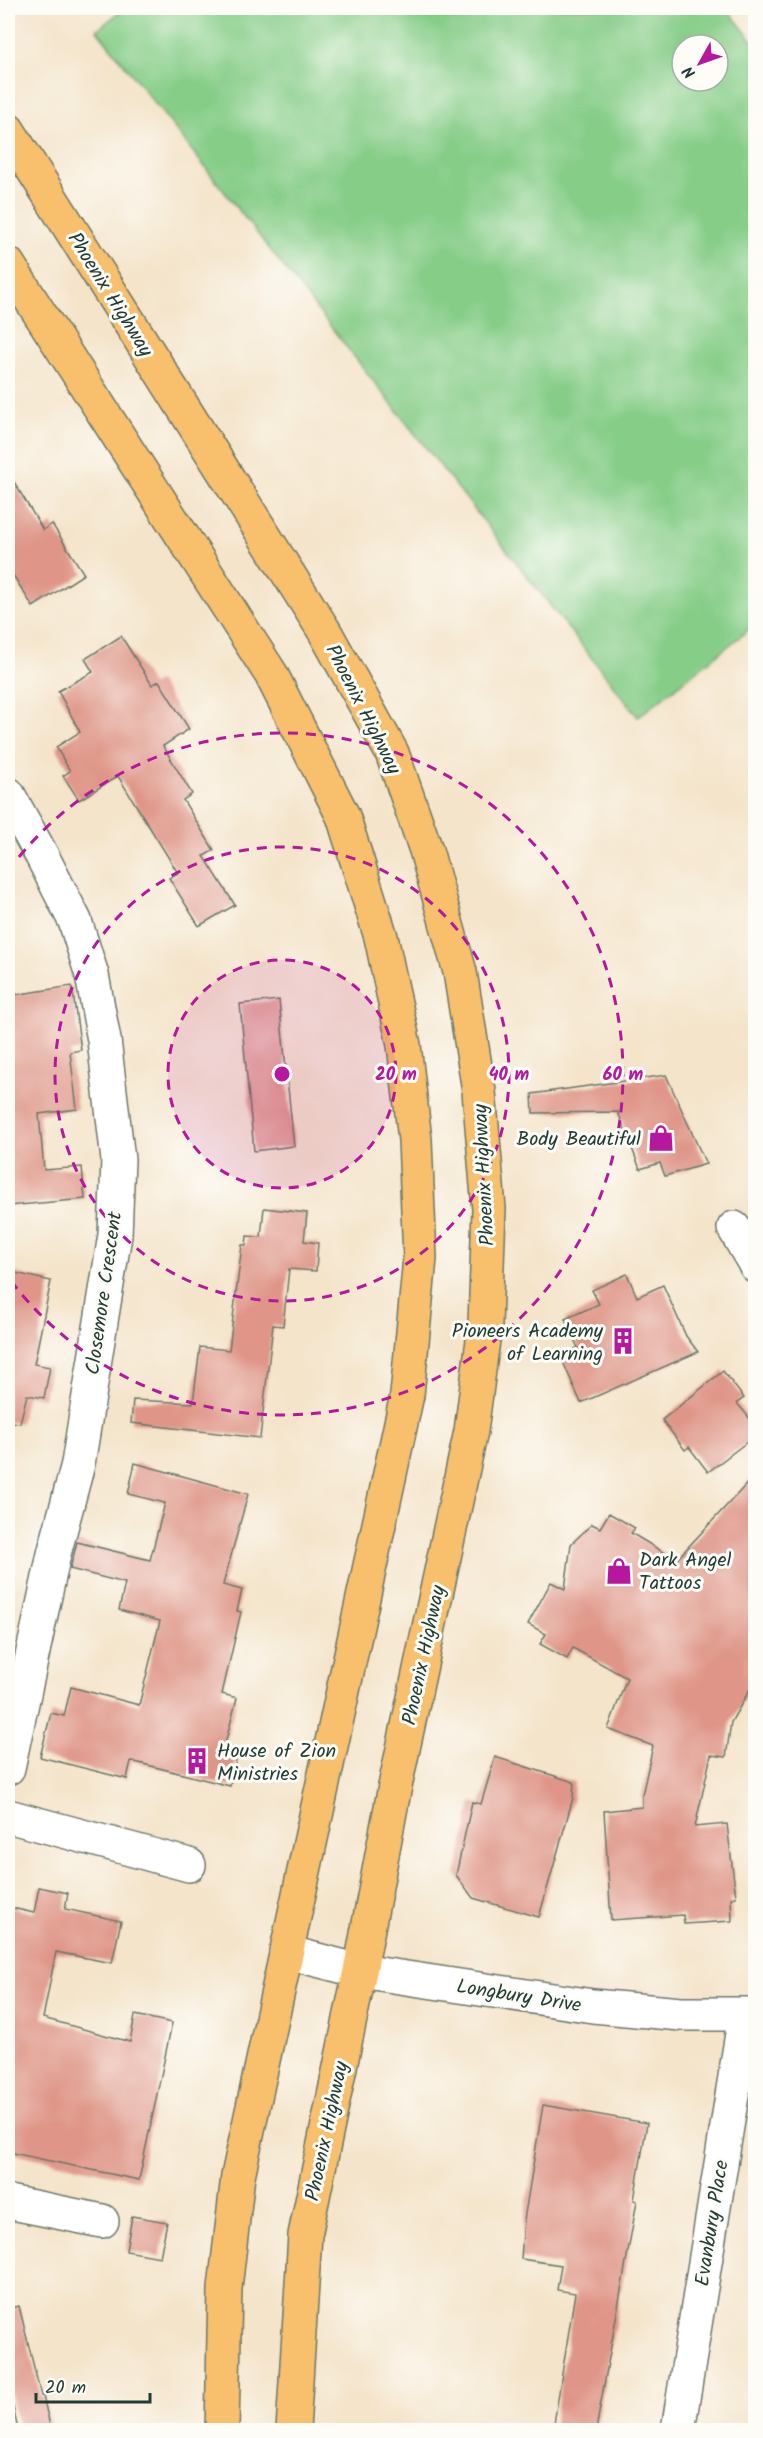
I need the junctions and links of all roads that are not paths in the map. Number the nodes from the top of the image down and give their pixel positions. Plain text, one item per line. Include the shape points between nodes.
1 (8, 130) edge
2 (8, 264) edge
3 (8, 794) edge
4 (734, 1228) dead end
5 (756, 1266) edge
6 (8, 1768) edge
7 (8, 1816) edge
8 (189, 1865) dead end
9 (286, 1952) junction
10 (360, 1971) junction
11 (750, 2015) edge
12 (8, 2202) edge
13 (102, 2221) dead end
14 (222, 2430) edge
15 (293, 2430) edge
16 (678, 2430) edge

1 - 10 main road, Phoenix Highway via 325,632 392,753 426,850 460,972 479,1091 489,1209 485,1325 471,1431
2 - 9 main road via 271,674 343,816 381,937 404,1045 415,1140 420,1258 407,1395
3 - 6 street, Closemore Crescent via 75,921 92,975 118,1160 115,1235 78,1464 54,1554
4 - 5 street
7 - 8 street
9 - 10 street, Longbury Drive
9 - 14 main road via 238,2176 225,2288
10 - 11 street, Longbury Drive via 593,2006
10 - 15 main road, Phoenix Highway via 305,2235
11 - 16 street, Evanbury Place
12 - 13 street

